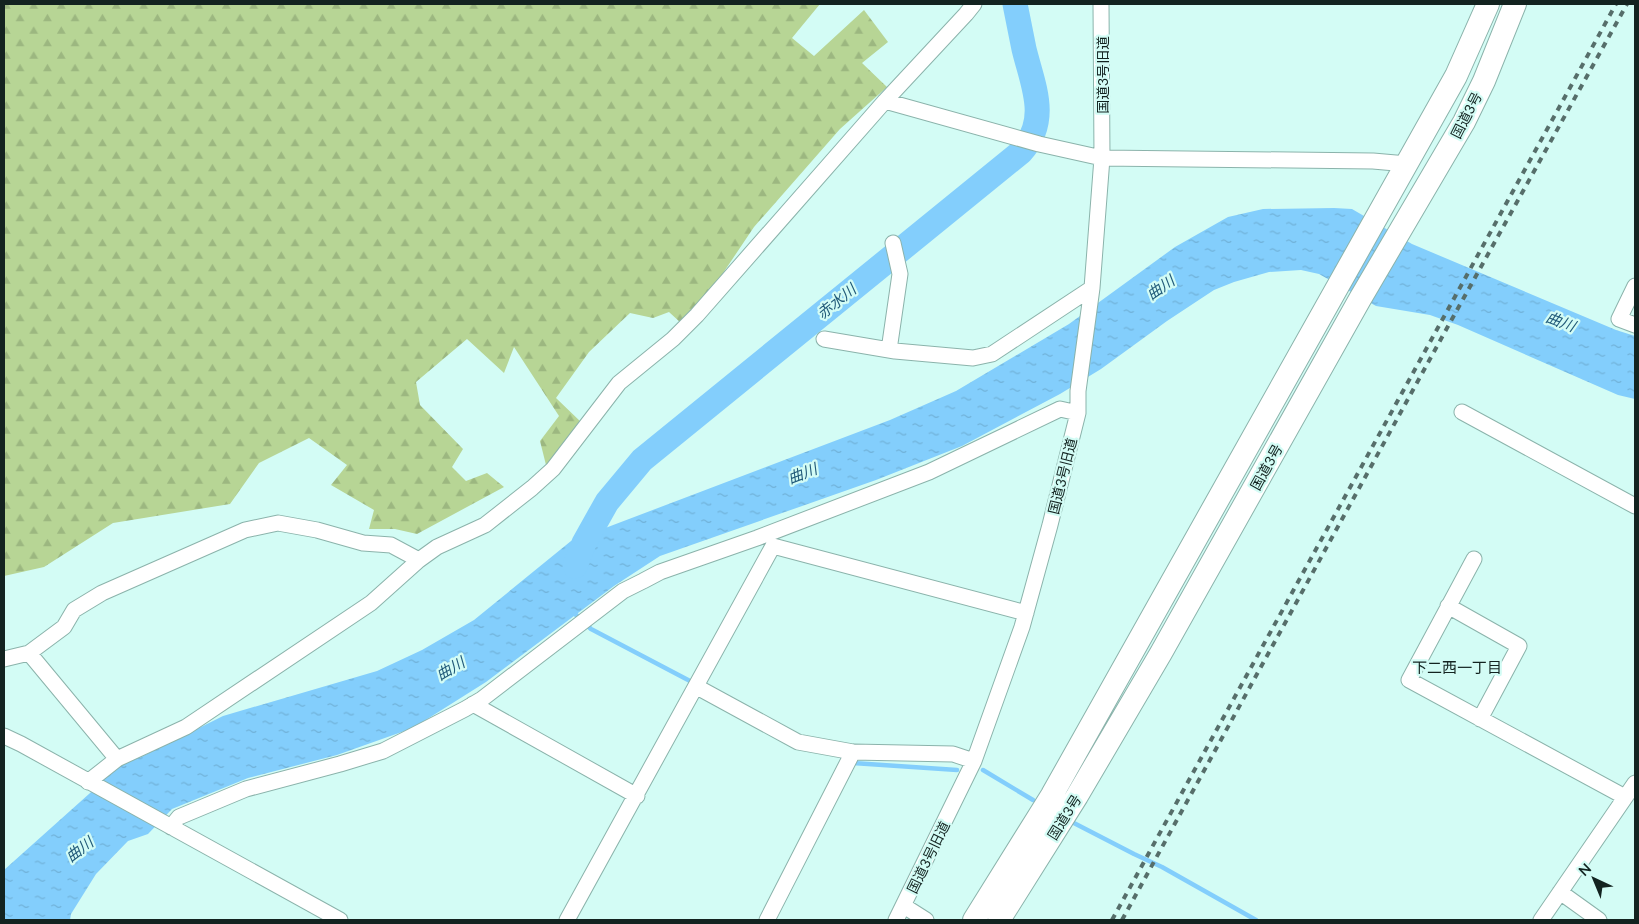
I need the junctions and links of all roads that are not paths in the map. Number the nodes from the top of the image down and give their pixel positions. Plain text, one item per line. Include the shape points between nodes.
1 (974, 4) edge
2 (1101, 4) edge
3 (1488, 4) edge
4 (1515, 4) edge
5 (885, 101) junction
6 (1102, 158) junction
7 (1406, 164) junction
8 (893, 243) dead end
9 (1635, 286) edge
10 (1092, 288) junction
11 (1635, 325) edge
12 (824, 339) dead end
13 (889, 350) junction
14 (1462, 412) dead end
15 (1078, 413) junction
16 (1635, 506) edge
17 (1474, 559) dead end
18 (420, 560) junction
19 (1448, 606) junction
20 (1026, 613) junction
21 (29, 653) junction
22 (4, 659) edge
23 (697, 687) junction
24 (473, 704) junction
25 (1480, 719) junction
26 (4, 736) edge
27 (853, 752) junction
28 (117, 759) junction
29 (974, 761) junction
30 (91, 783) junction
31 (1635, 783) edge
32 (637, 796) junction
33 (1625, 797) junction
34 (169, 826) junction
35 (1560, 892) junction
36 (904, 906) junction
37 (340, 920) edge
38 (568, 920) edge
39 (767, 920) edge
40 (896, 920) edge
41 (926, 920) edge
42 (974, 920) edge
43 (999, 920) edge
44 (1541, 920) edge
45 (1598, 920) edge

1 - 5 street
2 - 6 street, 国道3号旧道
3 - 7 highway, 国道3号 via 1456,76
4 - 43 highway, 国道3号 via 1464,122 1360,299 1161,653
5 - 6 street
5 - 18 street via 697,315 673,340 619,383 553,469 485,524 437,547
6 - 7 street via 1373,160
6 - 10 street, 国道3号旧道
7 - 42 highway, 国道3号 via 1052,795
8 - 13 street via 900,274
9 - 11 street via 1619,319
10 - 13 street via 992,354 973,358
10 - 15 street, 国道3号旧道
12 - 13 street
14 - 16 street
15 - 20 street, 国道3号旧道
15 - 24 street via 1060,409 929,472 660,572 623,591
17 - 19 street
18 - 21 street via 390,545 363,543 278,523 245,530 102,593 74,610 64,627
18 - 28 street via 371,602 186,727
19 - 25 street via 1519,646
19 - 25 street via 1409,680
20 - 23 street via 773,546
20 - 29 street, 国道3号旧道
21 - 22 street
21 - 28 street
23 - 27 street via 798,742
23 - 32 street
24 - 32 street
24 - 34 street via 383,751 246,789 179,816
25 - 33 street
26 - 30 street
27 - 29 street via 952,754
27 - 39 street
28 - 30 street
29 - 36 street, 国道3号旧道
30 - 34 street
31 - 33 street
32 - 38 street
33 - 35 street
34 - 37 street
35 - 44 street
35 - 45 street
36 - 40 street, 国道3号旧道
36 - 41 street

